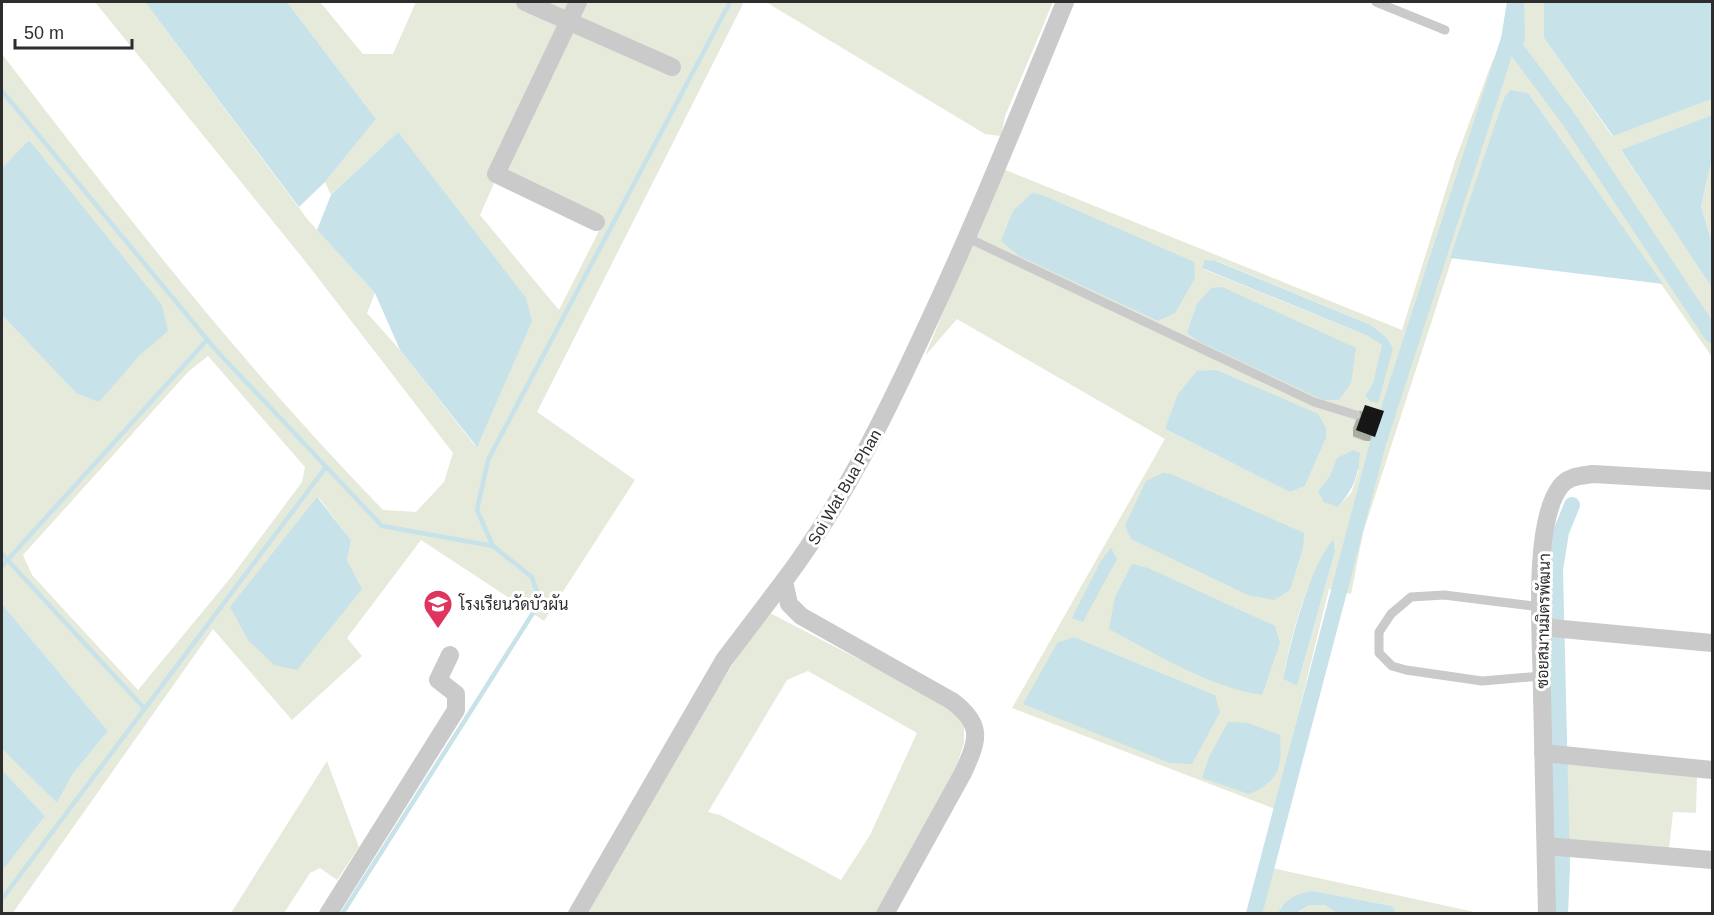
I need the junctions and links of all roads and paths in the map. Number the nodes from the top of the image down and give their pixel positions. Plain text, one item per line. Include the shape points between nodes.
1 (525, 2) edge
2 (578, 2) edge
3 (1065, 2) edge
4 (1376, 2) edge
5 (569, 21) junction
6 (1445, 30) dead end
7 (672, 67) dead end
8 (596, 222) dead end
9 (968, 238) junction
10 (1356, 415) dead end
11 (1713, 481) edge
12 (784, 581) junction
13 (1541, 607) junction
14 (1541, 627) junction
15 (1713, 643) edge
16 (450, 655) dead end
17 (1542, 676) junction
18 (1543, 753) junction
19 (1713, 770) edge
20 (1546, 846) junction
21 (1713, 860) edge
22 (328, 914) edge
23 (577, 914) edge
24 (885, 914) edge
25 (1547, 914) edge

1 - 5 street
2 - 5 street
3 - 9 street, Soi Wat Bua Phan
4 - 6 lane
5 - 7 street
5 - 8 street via 496,174
9 - 10 lane via 1314,402
9 - 12 street, Soi Wat Bua Phan via 883,420 839,502
11 - 13 street, ซอยสมานมิตรพัฒนา via 1593,474 1567,480 1553,501 1545,528
12 - 23 street, Soi Wat Bua Phan via 724,660
12 - 24 street via 789,604 801,616 952,701 974,723 973,751 963,773
13 - 14 street, ซอยสมานมิตรพัฒนา
13 - 17 lane via 1444,595 1411,597 1390,614 1379,632 1379,653 1392,666 1406,670 1482,681
14 - 15 street
14 - 17 street, ซอยสมานมิตรพัฒนา
16 - 22 street via 438,680 456,694 456,710
17 - 18 street, ซอยสมานมิตรพัฒนา
18 - 19 street
18 - 20 street, ซอยสมานมิตรพัฒนา
20 - 21 street
20 - 25 street, ซอยสมานมิตรพัฒนา

